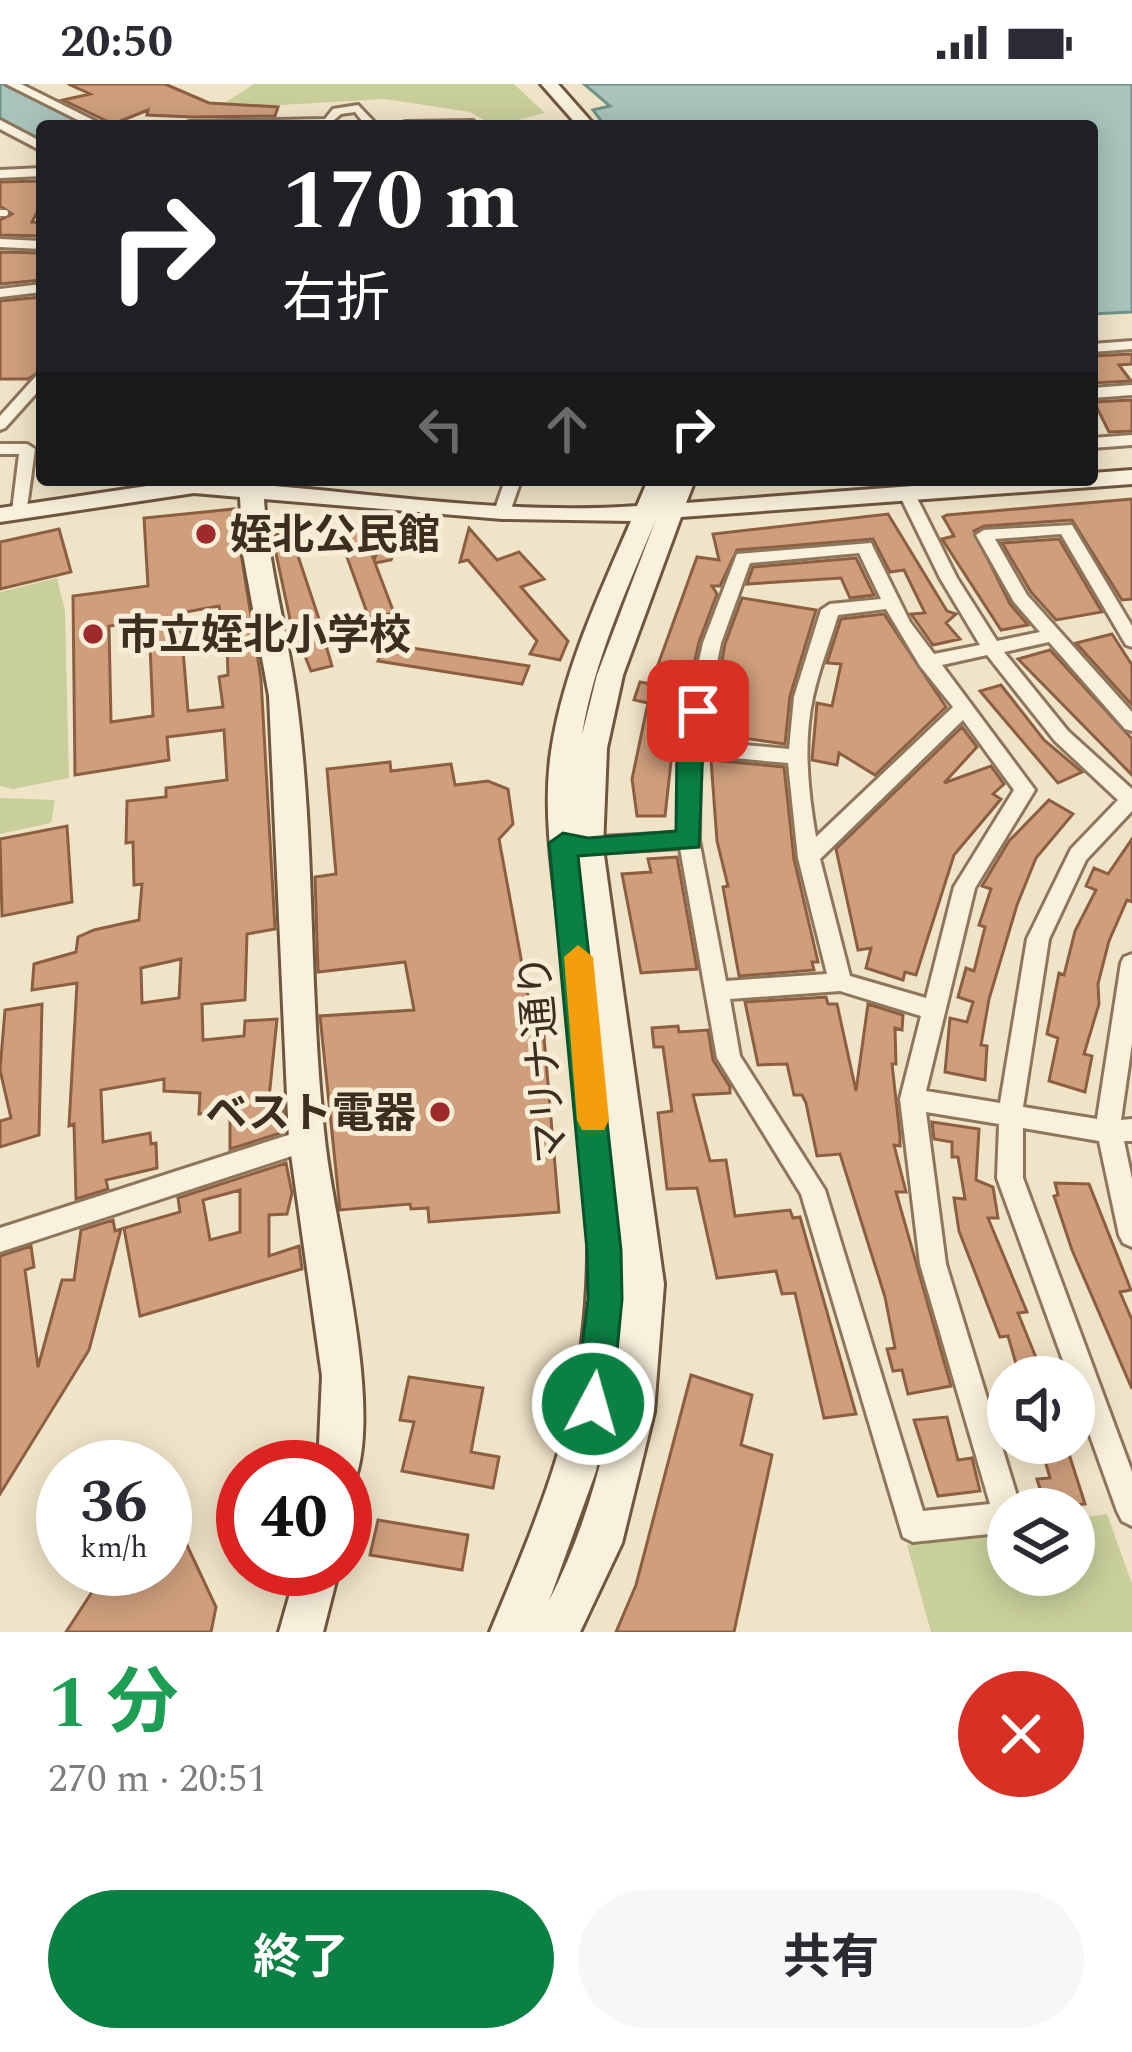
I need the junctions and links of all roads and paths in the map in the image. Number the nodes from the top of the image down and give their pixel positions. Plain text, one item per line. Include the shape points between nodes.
1 (12, 84) edge
2 (536, 84) edge
3 (549, 84) edge
4 (87, 120) edge
5 (330, 120) edge
6 (367, 120) edge
7 (575, 120) edge
8 (0, 124) edge
9 (36, 144) edge
10 (36, 172) edge
11 (0, 174) edge
12 (0, 242) edge
13 (36, 245) edge
14 (36, 289) edge
15 (6, 294) edge
16 (0, 311) edge
17 (1132, 346) edge
18 (1098, 348) edge
19 (36, 384) edge
20 (1132, 390) edge
21 (1098, 393) edge
22 (0, 425) edge
23 (1132, 440) edge
24 (1098, 442) edge
25 (0, 448) edge
26 (1132, 477) edge
27 (1098, 479) edge
28 (206, 486) edge
29 (250, 486) edge
30 (268, 486) edge
31 (511, 486) edge
32 (1012, 486) edge
33 (907, 494) junction
34 (659, 502) edge
35 (502, 512) junction
36 (10, 513) edge
37 (892, 603) junction
38 (1053, 635) junction
39 (1132, 640) edge
40 (989, 649) junction
41 (927, 662) junction
42 (963, 709) junction
43 (1132, 724) edge
44 (690, 747) junction
45 (800, 757) junction
46 (1131, 798) edge
47 (689, 840) junction
48 (576, 846) junction
49 (808, 858) junction
50 (1132, 963) edge
51 (840, 982) junction
52 (718, 991) junction
53 (1128, 991) edge
54 (934, 1010) junction
55 (912, 1099) junction
56 (1011, 1112) junction
57 (1120, 1131) edge
58 (308, 1140) junction
59 (1132, 1235) edge
60 (0, 1240) edge
61 (340, 1440) edge
62 (1000, 1488) edge
63 (1132, 1511) edge
64 (987, 1518) edge
65 (310, 1596) edge
66 (301, 1632) edge
67 (512, 1632) edge
68 (557, 1632) edge

1 - 4 street
2 - 7 street
3 - 7 street
5 - 6 street via 358,108
8 - 9 street
10 - 11 street
12 - 13 street
14 - 15 street
15 - 16 street
17 - 18 street
19 - 22 street
20 - 21 street
23 - 24 street
25 - 36 street via 27,449
26 - 27 street
28 - 36 street
29 - 58 street via 256,554 292,695
30 - 35 street
31 - 35 street
32 - 33 street
33 - 34 street
33 - 40 street
34 - 35 street
34 - 48 street, マリナ通り via 610,675
37 - 41 street
37 - 44 street via 866,547 743,558 712,643
37 - 45 street via 830,610 799,723
38 - 39 street via 1020,598 984,535 1066,529
38 - 40 street
38 - 43 street
40 - 41 street
40 - 46 street via 1104,779
41 - 42 street
42 - 49 street
42 - 54 street via 1025,790 965,887
44 - 45 street
44 - 47 street
45 - 49 street
46 - 56 street via 1078,855 1038,939
47 - 48 street
47 - 52 street
48 - 67 street, マリナ通り via 605,1299 593,1405 562,1525
48 - 68 street, マリナ通り via 645,1284 634,1412 602,1543
49 - 51 street
50 - 53 street
51 - 52 street
51 - 54 street
52 - 64 street via 729,1058 812,1190 913,1527
53 - 57 street
54 - 55 street
55 - 56 street
55 - 62 street via 932,1264
56 - 57 street
56 - 63 street via 1010,1178
57 - 59 street
58 - 60 street
58 - 61 street via 342,1376
65 - 66 street

